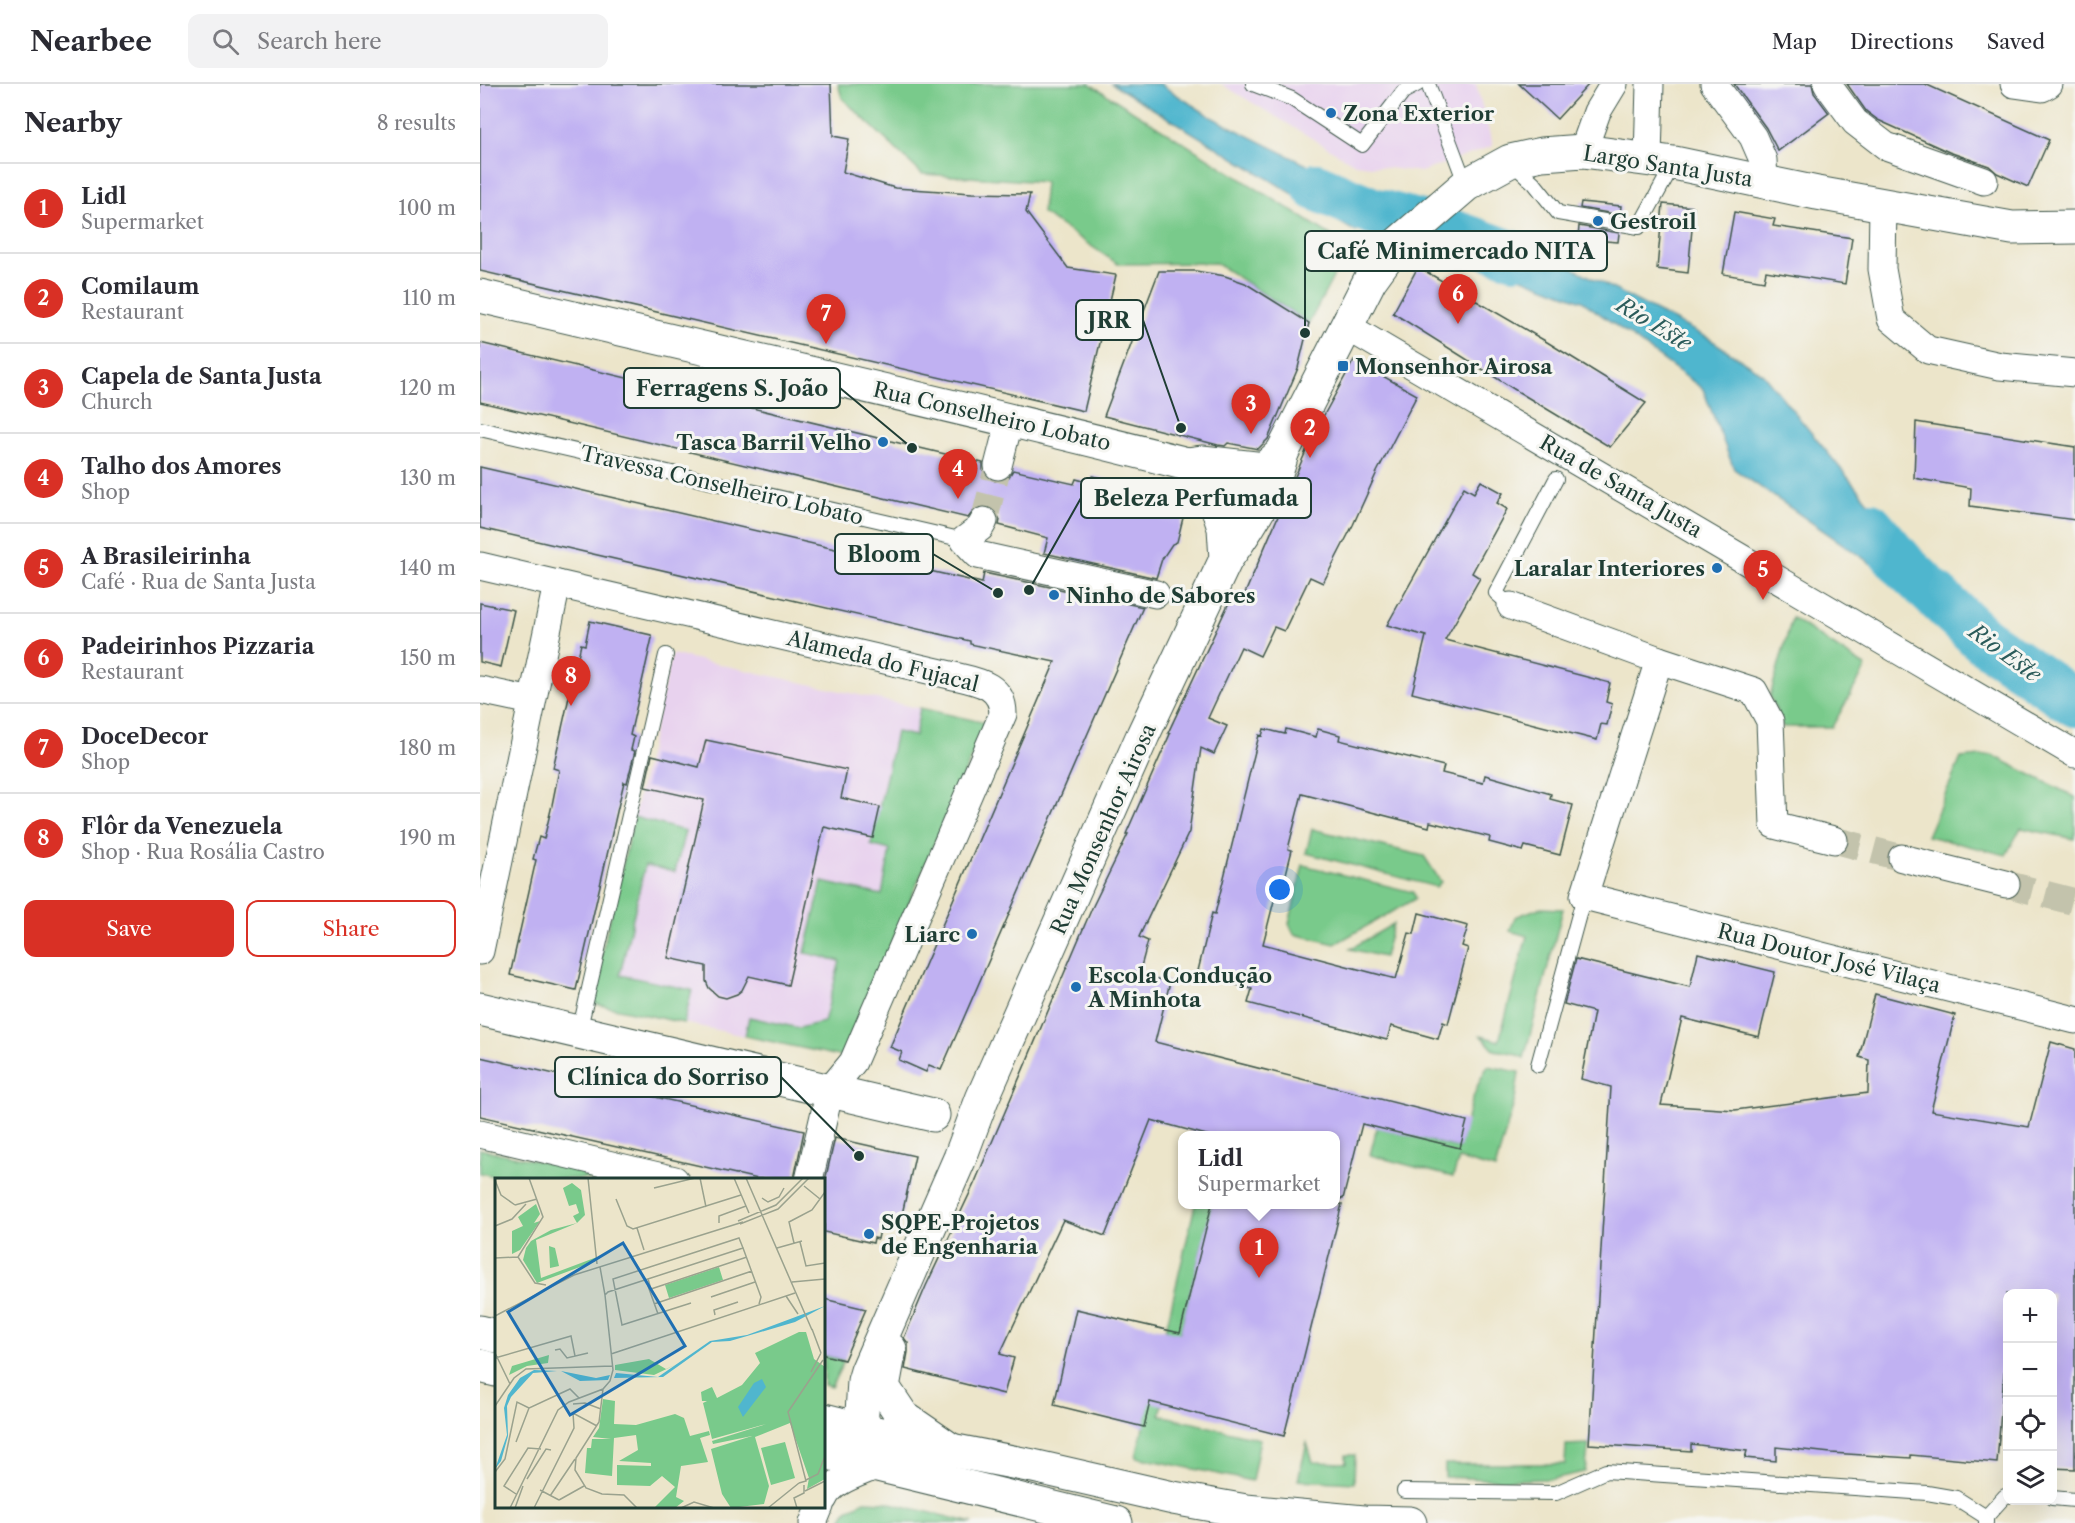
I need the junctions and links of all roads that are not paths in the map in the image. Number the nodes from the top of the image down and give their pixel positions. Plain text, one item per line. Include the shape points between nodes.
1 (1253, 84) edge
2 (1418, 84) edge
3 (1428, 84) edge
4 (1614, 84) edge
5 (1650, 84) edge
6 (1714, 84) edge
7 (1827, 84) edge
8 (2014, 84) edge
9 (2049, 84) edge
10 (1582, 151) junction
11 (1510, 161) junction
12 (1661, 161) junction
13 (1764, 181) junction
14 (1984, 182) dead end
15 (1466, 185) junction
16 (1883, 205) junction
17 (2075, 227) edge
18 (480, 296) edge
19 (1346, 326) junction
20 (2075, 373) edge
21 (1010, 419) junction
22 (480, 429) edge
23 (1282, 453) junction
24 (1187, 464) junction
25 (998, 466) tunnel mouth
26 (1556, 479) dead end
27 (984, 521) tunnel mouth
28 (964, 540) junction
29 (1226, 559) junction
30 (480, 566) edge
31 (557, 584) junction
32 (1156, 594) dead end
33 (1511, 606) joint
34 (666, 655) dead end
35 (1659, 660) junction
36 (480, 690) edge
37 (532, 701) junction
38 (2075, 754) edge
39 (1834, 840) tunnel mouth
40 (1902, 858) tunnel mouth
41 (2006, 884) tunnel mouth
42 (1584, 896) junction
43 (480, 951) edge
44 (480, 1009) edge
45 (2075, 1020) edge
46 (579, 1032) junction
47 (1538, 1065) dead end
48 (830, 1090) junction
49 (982, 1100) junction
50 (933, 1115) junction
51 (480, 1134) edge
52 (960, 1158) junction
53 (671, 1178) edge
54 (809, 1178) edge
55 (901, 1292) junction
56 (480, 1332) edge
57 (495, 1336) edge
58 (480, 1366) edge
59 (495, 1370) edge
60 (825, 1420) edge
61 (861, 1429) junction
62 (951, 1450) junction
63 (825, 1452) edge
64 (878, 1465) junction
65 (1404, 1491) dead end
66 (825, 1494) edge
67 (2057, 1498) edge
68 (2003, 1499) edge
69 (2075, 1500) edge
70 (819, 1508) edge
71 (1986, 1520) edge
72 (813, 1523) edge
73 (1116, 1523) edge
74 (1410, 1523) edge

1 - 2 lane via 1292,99 1362,145 1403,92
3 - 15 lane
4 - 10 street via 1597,112
5 - 12 street
6 - 13 street via 1753,137 1763,160
7 - 14 street via 1855,122 1886,146
8 - 9 street via 2042,88
10 - 11 main road, Largo Santa Justa
10 - 12 main road, Largo Santa Justa
11 - 12 lane via 1558,213 1639,227
11 - 15 main road, Largo Santa Justa
12 - 13 main road, Largo Santa Justa
13 - 16 main road, Largo Santa Justa
15 - 19 main road, Largo Santa Justa via 1394,247 1370,280
16 - 17 main road, Largo Santa Justa via 2012,228
16 - 20 street via 1882,269 1891,319 1928,350 2000,366
18 - 21 main road, Rua Conselheiro Lobato
19 - 23 main road
19 - 38 street, Rua de Santa Justa
21 - 24 main road, Rua Conselheiro Lobato
21 - 25 street
22 - 28 lane, Travessa Conselheiro Lobato
23 - 24 main road via 1264,469
23 - 29 main road, Rua Monsenhor Airosa via 1277,473
24 - 29 main road via 1210,484 1224,528
26 - 33 lane via 1496,593
27 - 28 street
28 - 32 street, Travessa Conselheiro Lobato via 978,555
29 - 49 main road, Rua Monsenhor Airosa via 1143,735
30 - 31 street, Alameda do Fujacal
31 - 37 street
31 - 48 street, Alameda do Fujacal via 968,680 992,688 1002,702 1003,714 853,1062
33 - 35 street
34 - 46 lane
35 - 39 street via 1754,691 1770,721 1774,825
35 - 42 street
36 - 37 street
37 - 43 street
40 - 41 street
42 - 45 street, Rua Doutor José Vilaça
42 - 47 lane
44 - 46 main road
46 - 48 main road
48 - 50 main road
48 - 54 street
49 - 50 main road
49 - 52 main road, Rua Monsenhor Airosa
50 - 52 main road
51 - 53 street
52 - 55 main road
55 - 61 main road via 864,1381
55 - 62 main road via 883,1387 903,1417
56 - 57 main road
58 - 59 main road
60 - 61 main road
61 - 62 main road
61 - 64 main road via 867,1449
62 - 74 main road via 1246,1511
63 - 64 main road
64 - 66 street via 836,1484
64 - 73 main road
65 - 71 lane via 1557,1493 1606,1471 1927,1493 1956,1498
67 - 69 lane
68 - 71 lane
70 - 72 street

